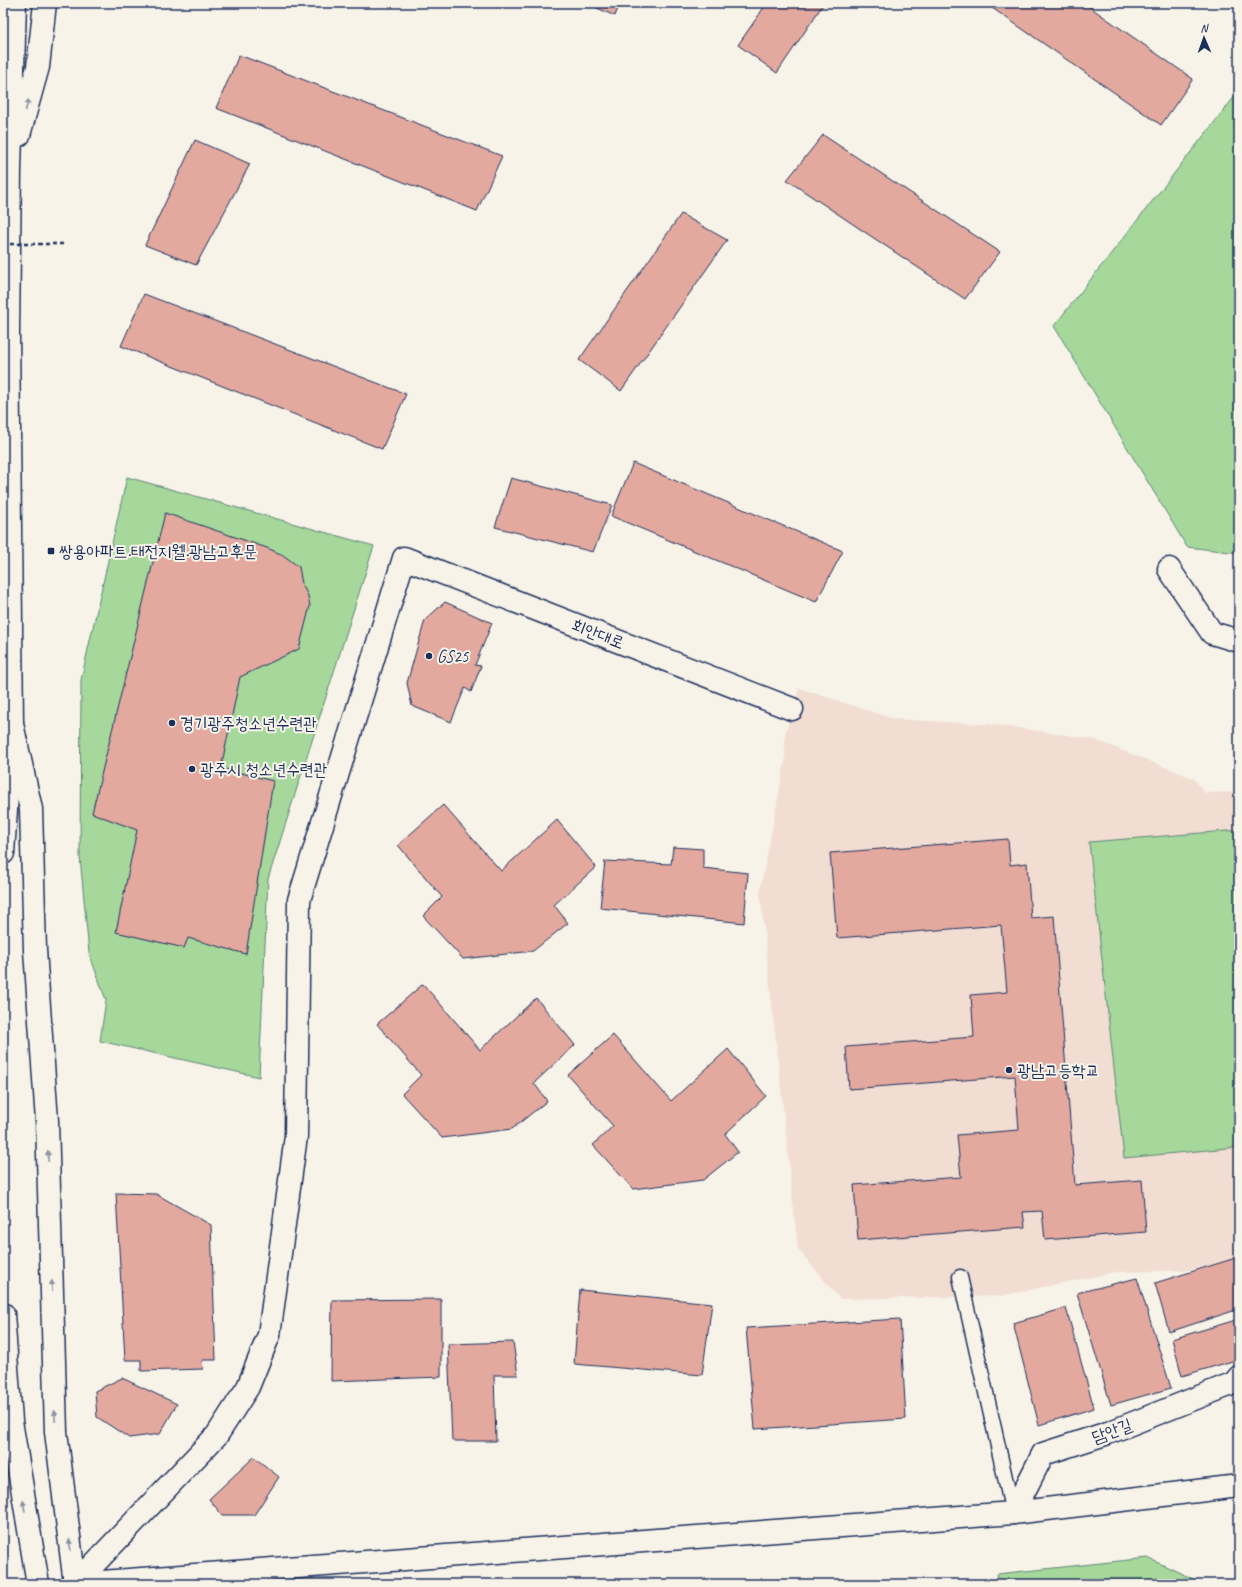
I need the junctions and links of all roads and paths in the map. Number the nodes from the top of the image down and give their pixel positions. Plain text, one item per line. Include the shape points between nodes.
1 (15, 3) edge
2 (45, 3) edge
3 (10, 169) junction
4 (3, 244) edge
5 (64, 244) dead end
6 (1169, 569) dead end
7 (1239, 641) edge
8 (792, 709) dead end
9 (12, 724) junction
10 (3, 853) edge
11 (960, 1277) dead end
12 (3, 1314) edge
13 (1239, 1376) edge
14 (1239, 1486) edge
15 (1013, 1514) junction
16 (38, 1584) edge
17 (75, 1584) edge

1 - 3 main road
3 -> 2 main road via 38,67
3 - 9 main road via 8,331
4 - 5 path, bridge
6 - 7 main road via 1212,634
8 - 17 main road, 회안대로 via 404,558 299,900 296,1136 269,1335 248,1387 217,1436
9 - 10 main road
17 -> 9 main road via 56,1432 47,1121 35,950 31,809
11 - 15 lane
16 -> 12 main road via 11,1421
13 - 15 main road, 담안길 via 1234,1383 1108,1433 1043,1454
14 - 15 main road
15 - 17 main road

